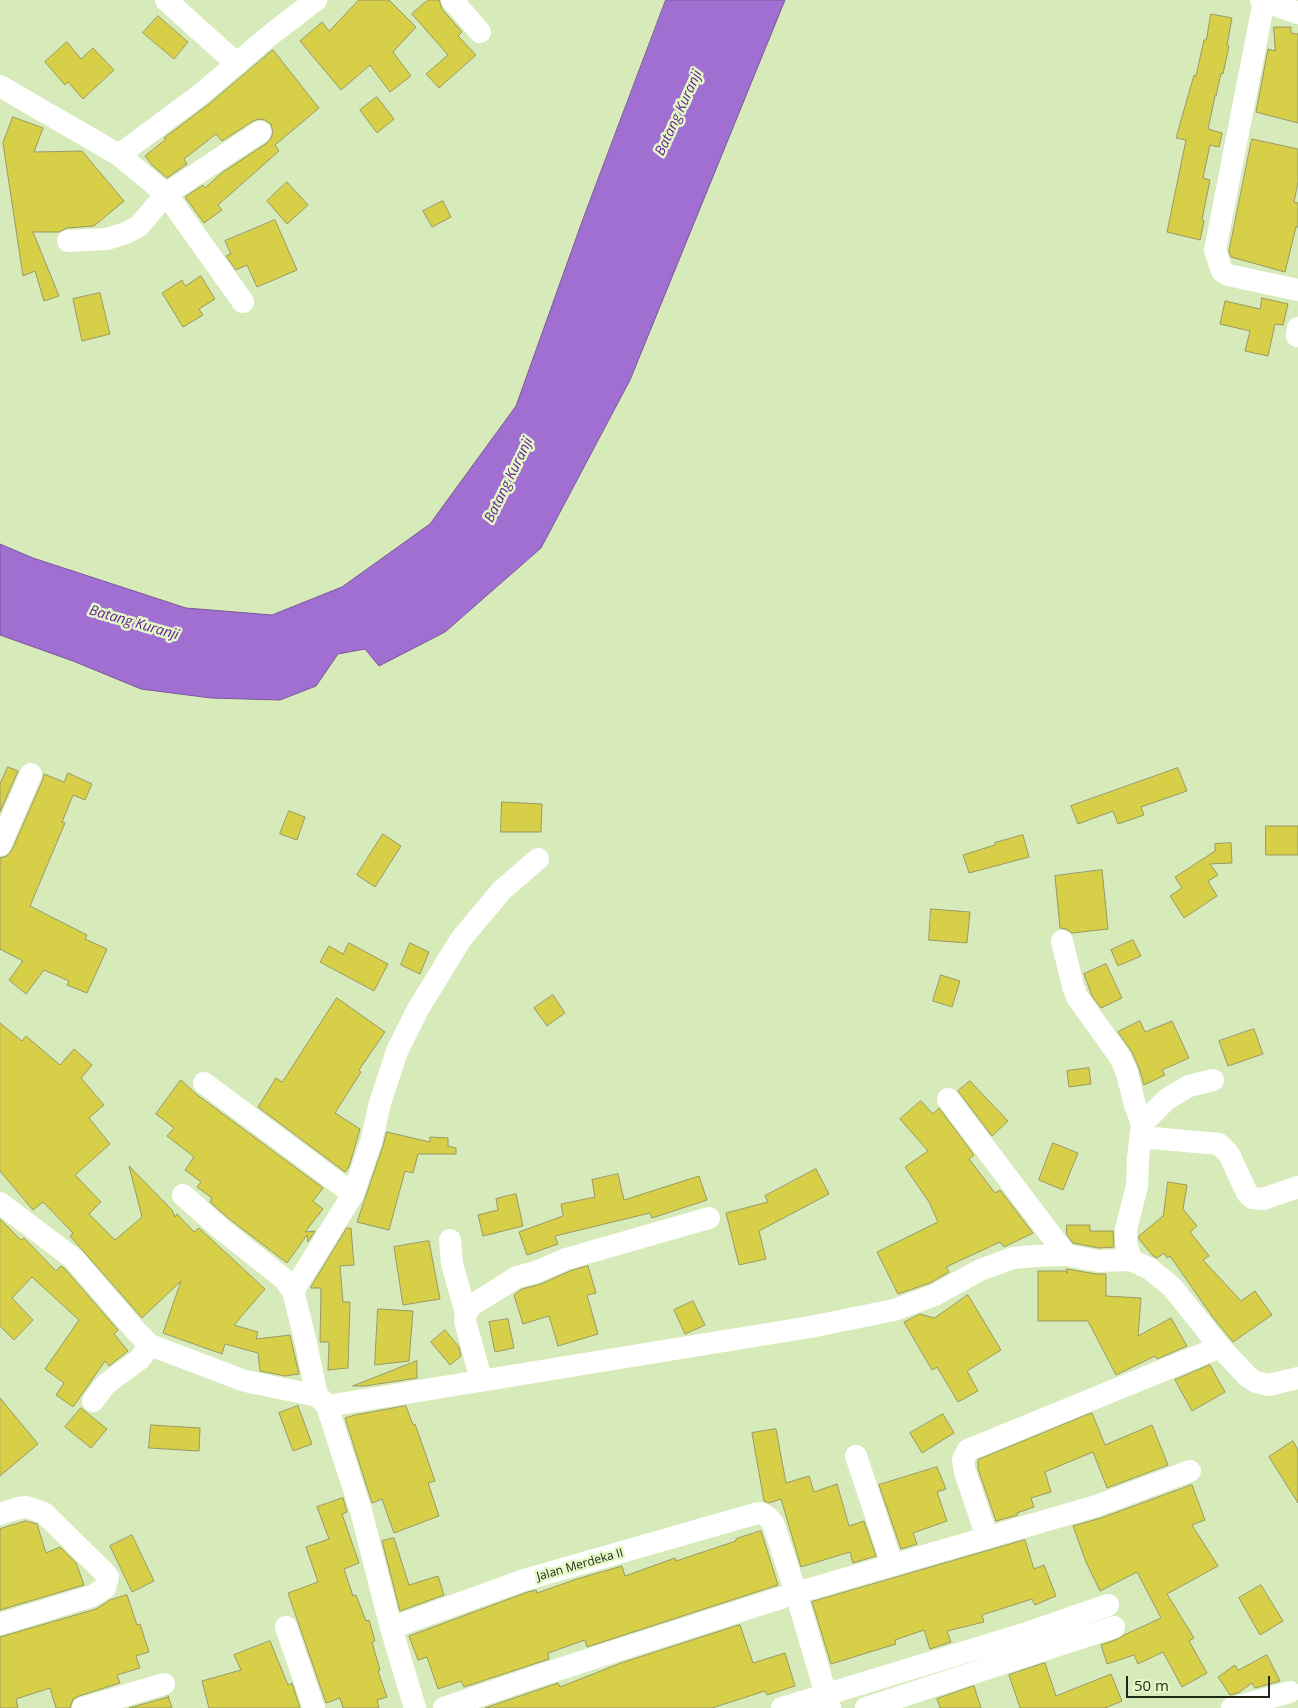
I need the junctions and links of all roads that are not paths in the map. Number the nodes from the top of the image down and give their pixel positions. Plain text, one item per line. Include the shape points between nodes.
1 (166, 0) edge
2 (316, 0) edge
3 (452, 0) edge
4 (1262, 1) edge
5 (1298, 13) edge
6 (480, 32) dead end
7 (237, 64) junction
8 (0, 86) edge
9 (260, 132) dead end
10 (120, 155) junction
11 (166, 194) junction
12 (68, 240) dead end
13 (1298, 290) edge
14 (243, 302) dead end
15 (31, 774) dead end
16 (0, 845) edge
17 (538, 859) dead end
18 (1062, 941) dead end
19 (1213, 1080) dead end
20 (204, 1084) dead end
21 (948, 1099) dead end
22 (1142, 1130) junction
23 (1298, 1187) edge
24 (353, 1194) junction
25 (183, 1195) dead end
26 (0, 1203) edge
27 (709, 1218) dead end
28 (450, 1240) dead end
29 (1066, 1255) junction
30 (1131, 1260) junction
31 (293, 1291) junction
32 (466, 1313) junction
33 (150, 1345) junction
34 (1220, 1347) junction
35 (1298, 1378) edge
36 (481, 1379) junction
37 (93, 1401) dead end
38 (322, 1401) junction
39 (856, 1456) dead end
40 (1190, 1471) dead end
41 (0, 1514) edge
42 (987, 1537) junction
43 (892, 1564) junction
44 (796, 1593) junction
45 (1108, 1605) dead end
46 (0, 1624) edge
47 (1114, 1627) dead end
48 (286, 1628) dead end
49 (391, 1628) junction
50 (992, 1644) junction
51 (1000, 1666) junction
52 (164, 1684) dead end
53 (1290, 1692) dead end
54 (828, 1701) edge
55 (83, 1708) edge
56 (314, 1708) edge
57 (415, 1708) edge
58 (444, 1708) edge
59 (782, 1708) edge
60 (866, 1708) edge
61 (1232, 1708) edge

1 - 7 street
2 - 7 street
3 - 6 street
4 - 5 street
4 - 13 street via 1215,250 1222,271 1228,275
7 - 10 street
8 - 10 street
9 - 11 street
10 - 11 street
11 - 12 street via 139,226 126,233 107,240
11 - 14 street
15 - 16 street
17 - 24 street via 502,890 461,939 418,1009 397,1050
18 - 22 street via 1077,997 1120,1057 1127,1073
19 - 22 street via 1189,1086 1167,1099
20 - 24 street
21 - 29 street
22 - 23 street via 1219,1144 1230,1154 1252,1198
22 - 30 street via 1138,1186 1126,1229
24 - 31 street
25 - 31 street via 284,1279
26 - 33 street via 74,1259
27 - 32 street via 566,1259 517,1277
28 - 32 street via 452,1264
29 - 30 street via 1098,1261
29 - 36 street via 1013,1258 980,1270 935,1295 885,1312 810,1327
30 - 34 street via 1150,1269 1172,1287
31 - 38 street
32 - 36 street via 465,1321
33 - 37 street via 140,1359 106,1384
33 - 38 street via 245,1381 306,1392
34 - 35 street via 1256,1382 1269,1385
34 - 42 street via 968,1450 963,1460 965,1472
36 - 38 street
38 - 49 street via 361,1511
39 - 43 street
40 - 42 street via 1096,1506
41 - 46 street via 27,1507 44,1513 108,1577 105,1588 92,1596
42 - 43 street
43 - 44 street
44 - 49 street, Jalan Merdeka II via 770,1519 758,1513 524,1580
44 - 54 street
44 - 58 street
45 - 50 street
47 - 51 street
48 - 56 street
49 - 57 street
50 - 51 street
50 - 54 street
51 - 60 street
52 - 55 street
53 - 61 street
54 - 59 street

